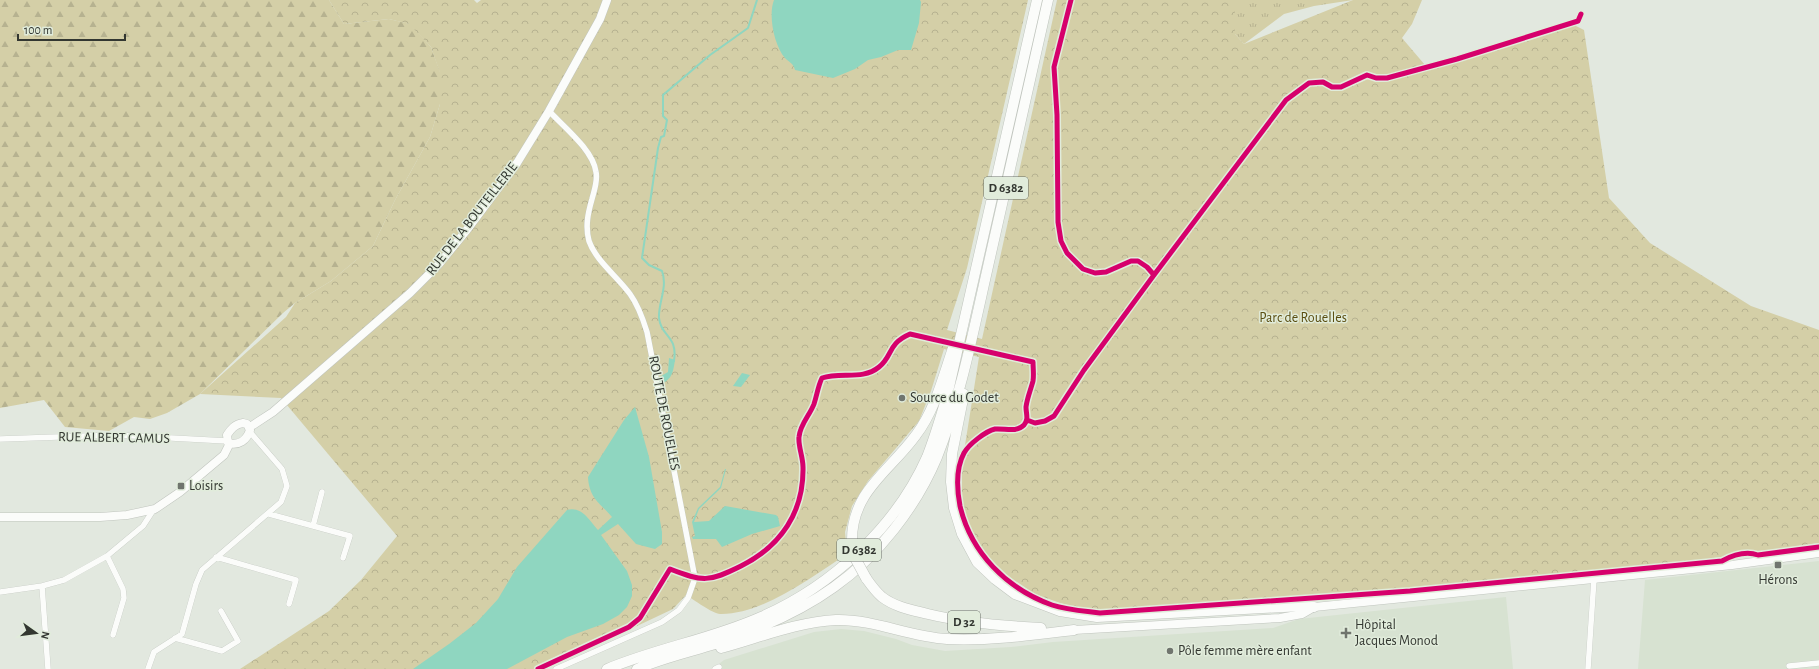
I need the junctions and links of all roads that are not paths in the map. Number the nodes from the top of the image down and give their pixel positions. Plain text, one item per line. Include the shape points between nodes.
1 (607, 0) edge
2 (1037, 0) edge
3 (1048, 0) edge
4 (549, 111) junction
5 (970, 296) junction
6 (979, 303) junction
7 (250, 430) junction
8 (0, 439) edge
9 (228, 442) junction
10 (322, 492) dead end
11 (154, 509) junction
12 (269, 514) junction
13 (0, 517) edge
14 (313, 526) junction
15 (1819, 553) edge
16 (108, 556) junction
17 (216, 557) junction
18 (344, 558) dead end
19 (1594, 579) junction
20 (42, 586) junction
21 (0, 592) edge
22 (289, 604) dead end
23 (1314, 607) junction
24 (221, 611) dead end
25 (1074, 630) junction
26 (113, 634) dead end
27 (175, 638) junction
28 (1819, 663) edge
29 (1789, 666) dead end
30 (640, 668) edge
31 (48, 669) edge
32 (148, 669) edge
33 (556, 669) edge
34 (607, 669) edge
35 (1588, 669) edge

1 - 4 street, RUE DE LA BOUTEILLERIE via 600,19
2 - 5 highway, D 6382
3 - 6 highway, D 6382
4 - 7 street, RUE DE LA BOUTEILLERIE via 503,182 439,264
4 - 33 street, ROUTE DE ROUELLES via 584,147 593,161 596,184 587,219 589,240 594,251 630,294 641,312 695,578 688,598 679,610 662,622
5 - 25 highway, D 32, bridge via 928,416 916,435 864,496 856,510 852,524 854,556 873,588 883,597 908,609 956,621
5 - 34 highway, D 6382 via 947,396 927,456 898,506 863,546 829,578 761,618 627,660
6 - 23 highway, D 32 via 952,454 951,482 954,508 962,534 977,562 995,579 1015,594 1034,602 1060,611 1097,617
6 - 30 highway, D 6382 via 954,406 936,458 906,512 873,552 835,586 799,609 764,626
7 - 9 street via 241,442
7 - 9 street via 243,423 234,426 227,435
7 - 12 street via 282,469 287,486 281,502
8 - 9 street, RUE ALBERT CAMUS via 116,435
9 - 11 street via 224,455 180,492
10 - 14 street
11 - 13 street via 100,517
11 - 16 street via 143,526
12 - 14 street
12 - 17 street
14 - 18 street via 350,536
15 - 19 street, D 32
16 - 20 street via 64,580
16 - 26 street via 123,589 124,598
17 - 22 street via 296,580
17 - 27 street via 202,570 182,634
19 - 23 street, D 32
19 - 35 street
20 - 21 street
20 - 31 street
23 - 25 street, D 32 via 1302,614 1261,620
24 - 27 street via 238,640 222,650
25 - 30 highway via 990,638 947,639 862,622 825,621
27 - 32 street via 154,652
28 - 29 street

